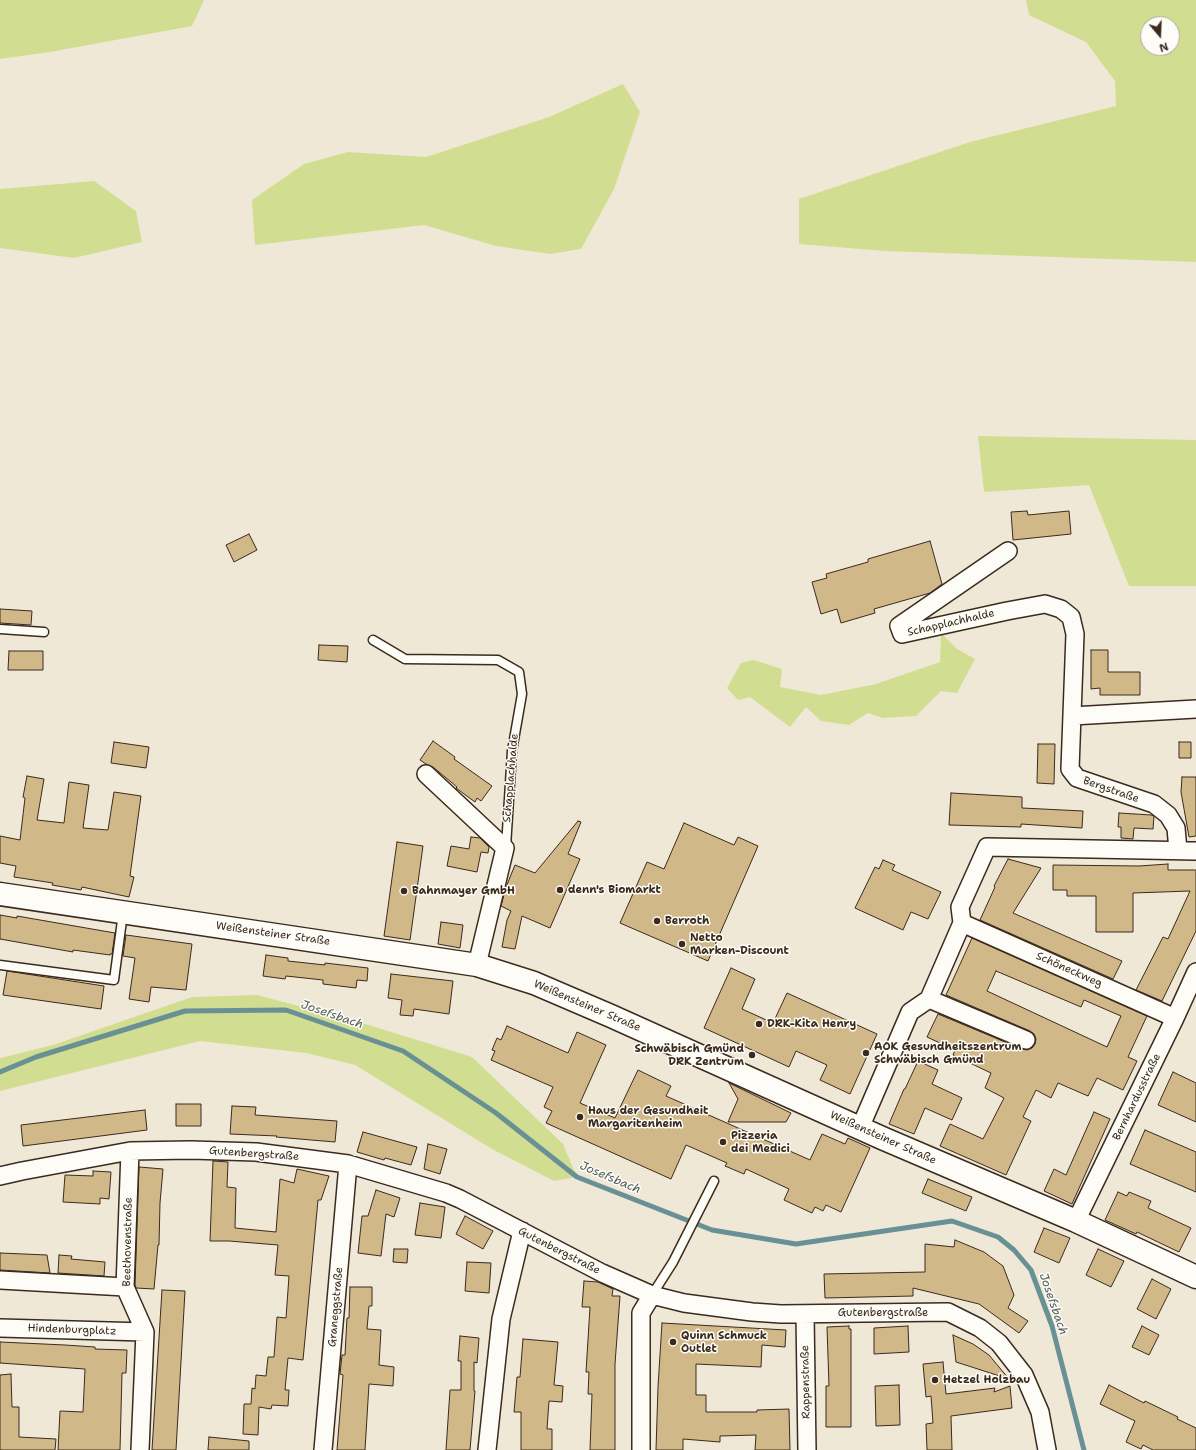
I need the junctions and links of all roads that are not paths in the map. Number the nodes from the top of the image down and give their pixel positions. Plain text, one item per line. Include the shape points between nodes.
1 (1008, 551) dead end
2 (0, 629) edge
3 (44, 632) dead end
4 (1075, 634) joint
5 (373, 640) dead end
6 (1196, 709) edge
7 (1072, 716) junction
8 (426, 774) dead end
9 (506, 848) junction
10 (1178, 850) junction
11 (1196, 851) edge
12 (0, 894) edge
13 (123, 912) junction
14 (962, 923) junction
15 (0, 965) edge
16 (477, 965) junction
17 (1196, 972) edge
18 (929, 999) junction
19 (1175, 1018) junction
20 (1026, 1040) dead end
21 (860, 1128) junction
22 (130, 1151) junction
23 (348, 1164) junction
24 (0, 1176) edge
25 (714, 1181) dead end
26 (1076, 1221) junction
27 (522, 1232) junction
28 (1196, 1277) edge
29 (0, 1280) edge
30 (125, 1287) junction
31 (652, 1295) junction
32 (805, 1314) junction
33 (0, 1328) edge
34 (145, 1332) junction
35 (140, 1450) edge
36 (323, 1450) edge
37 (487, 1450) edge
38 (641, 1450) edge
39 (808, 1450) edge
40 (1048, 1450) edge

1 - 4 street, Schapplachhalde via 899,626 902,634 1045,604 1061,609 1071,617
2 - 3 lane
4 - 7 street, Bergstraße
5 - 9 lane, Schapplachhalde via 405,659 498,660 519,672 522,694 512,751
6 - 7 street
7 - 10 street, Bergstraße via 1070,769 1077,778 1154,804 1168,815 1176,828
8 - 9 street, Schapplachhalde
9 - 16 street, Schapplachhalde
10 - 11 street
10 - 14 street via 987,847 960,907
12 - 13 main road, Weißensteiner Straße
13 - 15 lane via 114,980
13 - 16 main road, Weißensteiner Straße
14 - 18 street
14 - 19 street, Schöneckweg
16 - 21 main road, Weißensteiner Straße via 534,983
17 - 19 street, Bernhardusstraße
18 - 20 street
18 - 21 street via 910,1012
19 - 26 street, Bernhardusstraße
21 - 26 main road, Weißensteiner Straße
22 - 23 street, Gutenbergstraße via 256,1152
22 - 24 street, Gutenbergstraße
22 - 30 street, Beethovenstraße
23 - 27 street, Gutenbergstraße via 446,1193
23 - 36 street, Graneggstraße
25 - 31 lane via 674,1262
26 - 28 main road, Weißensteiner Straße
27 - 31 street, Gutenbergstraße via 602,1273
27 - 37 street via 501,1319
29 - 30 street
30 - 34 street, Beethovenstraße
31 - 32 street, Gutenbergstraße via 684,1303 752,1312
31 - 38 street via 642,1313
32 - 39 street, Rappenstraße
32 - 40 street, Gutenbergstraße via 948,1312 980,1328 999,1343 1024,1375 1040,1412
33 - 34 street, Hindenburgplatz
34 - 35 street, Beethovenstraße

